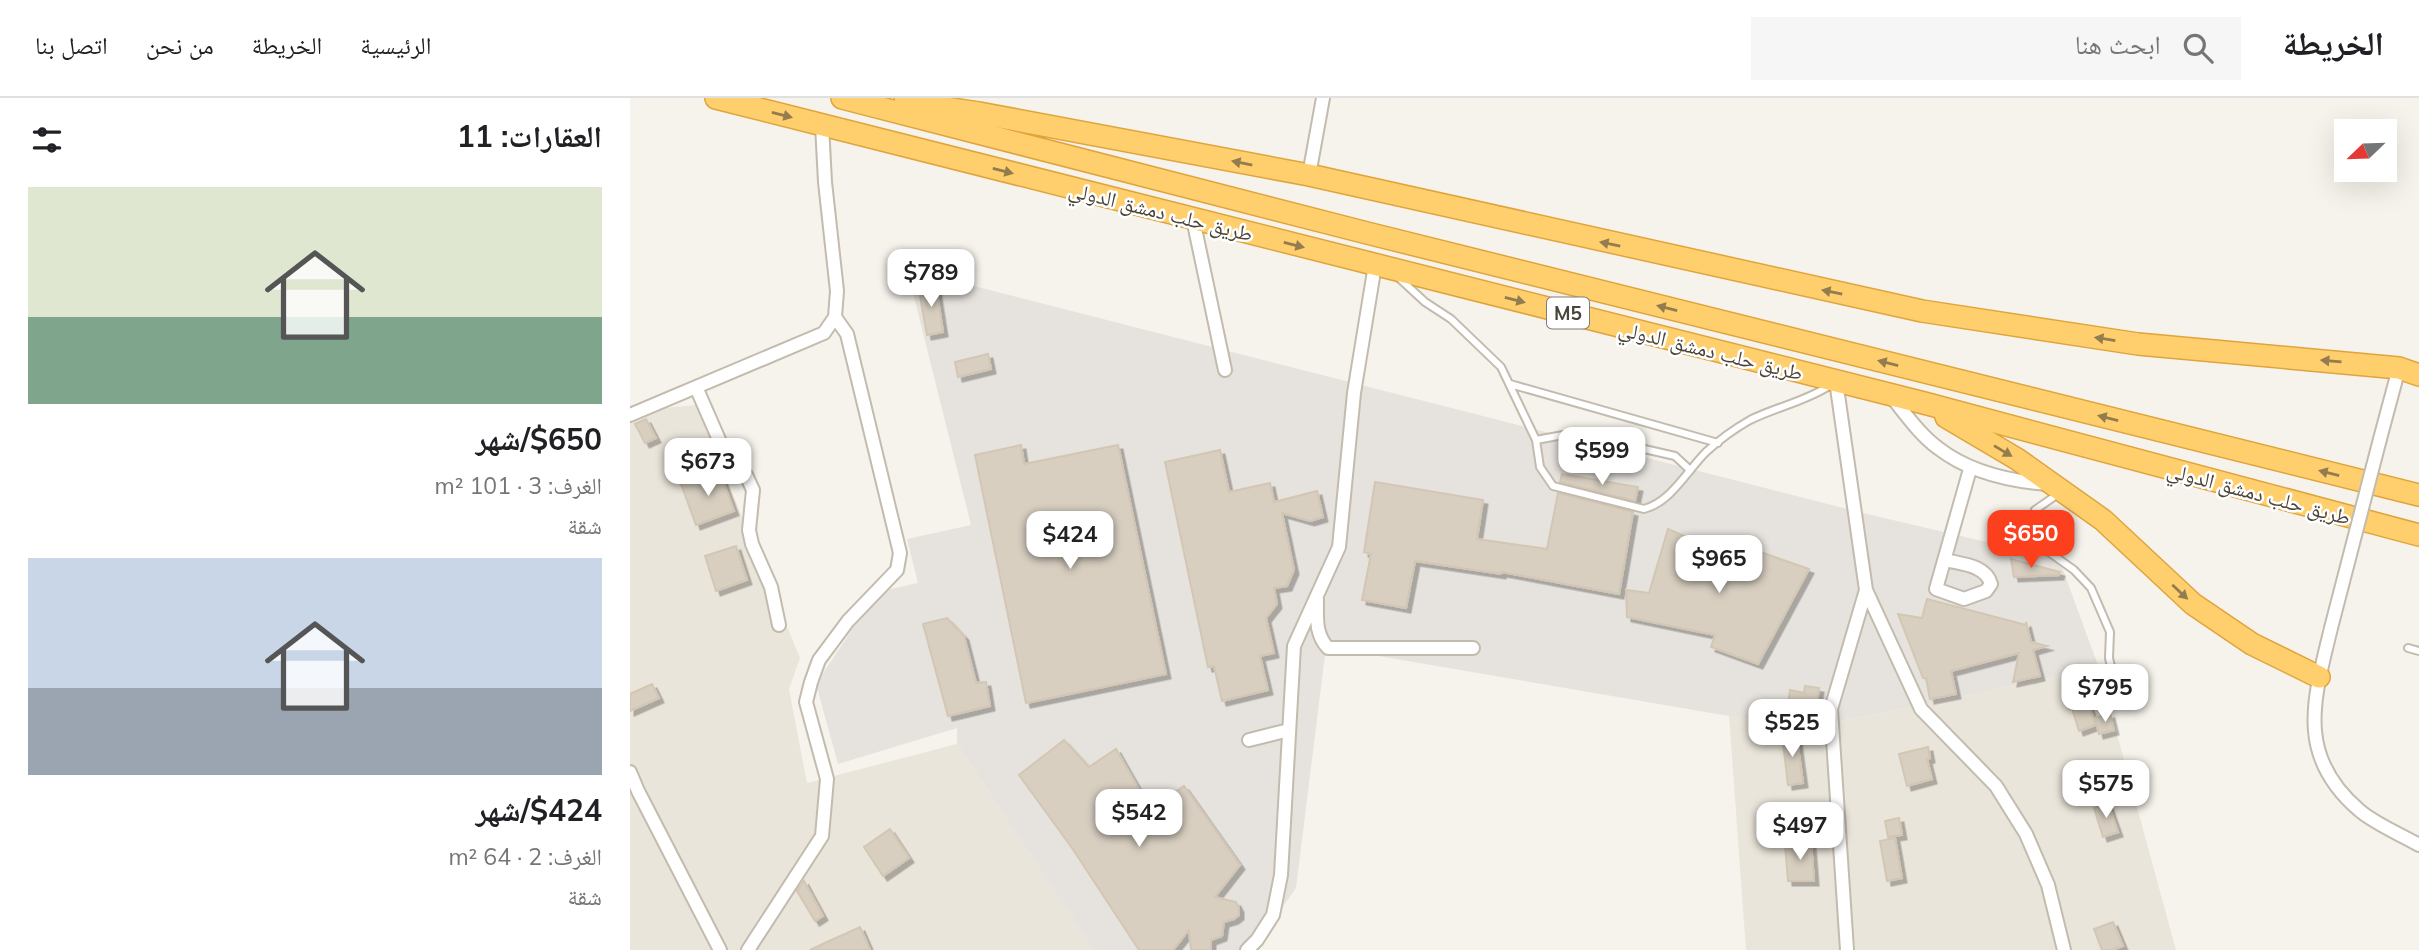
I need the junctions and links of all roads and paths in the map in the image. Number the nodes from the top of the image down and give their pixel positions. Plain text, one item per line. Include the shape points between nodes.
1 (716, 98) edge
2 (842, 98) edge
3 (879, 98) edge
4 (1323, 98) edge
5 (822, 125) junction
6 (1309, 175) junction
7 (1193, 219) junction
8 (1381, 266) junction
9 (835, 317) junction
10 (1225, 370) dead end
11 (2409, 372) edge
12 (1836, 381) junction
13 (1510, 384) junction
14 (696, 387) junction
15 (1889, 395) junction
16 (1924, 403) junction
17 (630, 415) edge
18 (1536, 440) junction
19 (1718, 443) junction
20 (1970, 469) junction
21 (1690, 470) junction
22 (2058, 488) junction
23 (2419, 495) edge
24 (2419, 535) edge
25 (1945, 560) dead end
26 (1866, 590) junction
27 (1317, 595) junction
28 (779, 625) dead end
29 (1473, 648) dead end
30 (2408, 648) dead end
31 (2419, 651) edge
32 (2319, 677) junction
33 (2118, 696) dead end
34 (1289, 730) junction
35 (1249, 740) dead end
36 (630, 772) edge
37 (2419, 845) edge
38 (720, 950) edge
39 (748, 950) edge
40 (1247, 950) edge
41 (1846, 950) edge
42 (2064, 950) edge

1 -> 5 highway, طريق حلب دمشق الدولي / M5
23 -> 2 highway, طريق حلب دمشق الدولي / M5
6 -> 3 highway
4 - 6 street
5 -> 7 highway, طريق حلب دمشق الدولي / M5
5 - 9 street via 837,291
11 -> 6 highway via 2138,344 1922,312
7 -> 8 highway, طريق حلب دمشق الدولي / M5
7 - 10 street
8 -> 12 highway, طريق حلب دمشق الدولي / M5
8 - 13 lane via 1476,341
8 - 27 street via 1354,393 1339,547
9 - 14 street via 824,333
9 - 39 street via 847,334 900,553 897,570 849,621 819,660 810,682 806,702 827,779 822,836
11 - 32 street, bridge via 2380,439
12 - 15 highway, طريق حلب دمشق الدولي / M5
12 - 19 lane via 1810,398 1749,421
12 - 26 street
13 - 18 lane
13 - 19 lane
14 - 17 street
14 - 28 street via 727,458 746,475 753,490 749,530 771,587
15 - 16 highway, طريق حلب دمشق الدولي / M5
15 - 20 street via 1937,448
16 -> 22 highway
16 - 24 highway, طريق حلب دمشق الدولي / M5
18 - 21 lane via 1574,433 1675,456
18 - 21 lane via 1540,467 1553,486 1644,509 1663,500
19 - 21 lane
20 - 22 street
20 - 25 street
22 -> 32 highway via 2104,520 2193,604 2252,644
22 - 33 lane via 2035,510 2029,531 2035,542 2091,588 2109,632 2109,658
26 - 41 street via 1831,709
26 - 42 street via 1921,709 1996,786 2026,834 2048,885
27 - 29 street via 1317,628 1328,648
27 - 34 street via 1294,646
30 - 31 lane
32 - 37 street via 2313,725 2318,754 2332,782 2360,811
34 - 35 street
34 - 40 street via 1281,875 1273,915
36 - 38 street

